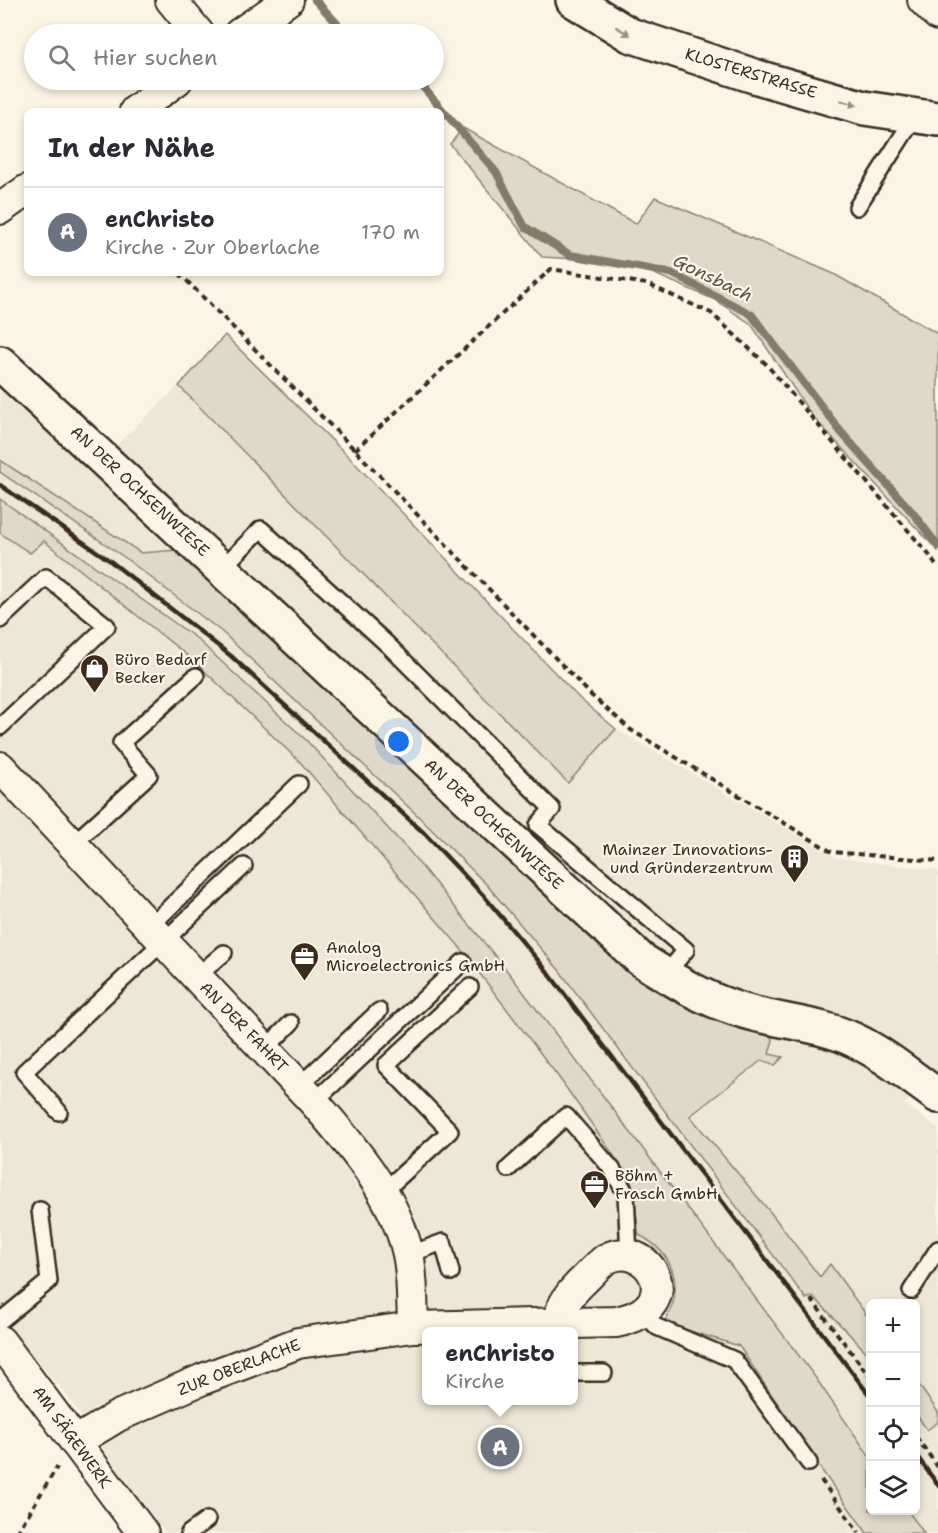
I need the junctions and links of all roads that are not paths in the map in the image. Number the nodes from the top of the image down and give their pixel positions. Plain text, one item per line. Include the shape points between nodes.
1 (171, 0) edge
2 (288, 0) edge
3 (573, 0) edge
4 (923, 0) edge
5 (938, 15) edge
6 (191, 24) edge
7 (253, 24) edge
8 (163, 90) edge
9 (139, 108) edge
10 (923, 117) edge
11 (24, 192) edge
12 (857, 207) dead end
13 (0, 209) edge
14 (0, 363) edge
15 (222, 568) junction
16 (0, 620) edge
17 (196, 676) dead end
18 (0, 727) edge
19 (0, 766) edge
20 (299, 784) dead end
21 (74, 843) junction
22 (244, 866) dead end
23 (156, 934) junction
24 (224, 953) dead end
25 (463, 962) dead end
26 (665, 975) junction
27 (196, 977) junction
28 (470, 987) dead end
29 (379, 1011) dead end
30 (291, 1023) dead end
31 (265, 1049) junction
32 (307, 1094) junction
33 (938, 1096) edge
34 (59, 1112) dead end
35 (508, 1169) dead end
36 (382, 1192) junction
37 (40, 1210) dead end
38 (938, 1249) edge
39 (408, 1255) junction
40 (629, 1255) junction
41 (451, 1272) dead end
42 (911, 1291) dead end
43 (644, 1314) junction
44 (0, 1321) edge
45 (557, 1323) junction
46 (430, 1327) edge
47 (473, 1327) edge
48 (422, 1330) edge
49 (0, 1341) edge
50 (578, 1373) edge
51 (604, 1373) dead end
52 (75, 1442) junction
53 (809, 1463) road end
54 (207, 1520) dead end
55 (143, 1533) edge
56 (189, 1533) edge

1 - 6 street
2 - 7 street
3 -> 10 street, KLOSTERSTRASSE via 630,35 864,108
4 - 5 street
8 - 9 street
10 - 12 lane via 906,129
11 - 13 street
14 - 15 street, AN DER OCHSENWIESE
15 - 26 street, AN DER OCHSENWIESE via 613,936
15 - 26 lane via 261,529 388,645 552,809 538,825 686,950
16 - 18 lane via 46,577 107,626
17 - 21 lane via 121,743 149,775
19 - 21 street, AN DER FAHRT
20 - 23 lane
21 - 23 street, AN DER FAHRT
22 - 23 lane
23 - 27 street, AN DER FAHRT
23 - 34 lane via 24,1072
24 - 27 lane
25 - 32 lane
26 - 33 street, AN DER OCHSENWIESE via 699,995 747,1012 828,1030 853,1040 880,1054
27 - 31 street, AN DER FAHRT
28 - 36 lane via 386,1065 450,1131
29 - 32 lane
30 - 31 lane
31 - 32 street, AN DER FAHRT
32 - 36 street, AN DER FAHRT via 352,1147
35 - 40 lane via 566,1116 612,1169 626,1194
36 - 39 street, AN DER FAHRT
37 - 44 lane via 49,1281
38 - 42 lane
39 - 41 lane via 443,1242
39 - 46 street, AN DER FAHRT
40 - 43 street via 651,1269 656,1279 657,1291
40 - 45 street via 606,1259 570,1293
43 - 45 street, ZUR OBERLACHE via 616,1322
43 - 53 lane via 657,1327 734,1360
45 - 47 street, ZUR OBERLACHE
48 - 52 street, ZUR OBERLACHE via 298,1343 118,1416
49 - 52 street, AM SÄGEWERK
50 - 51 lane
52 - 55 street, AM SÄGEWERK
54 - 56 lane

